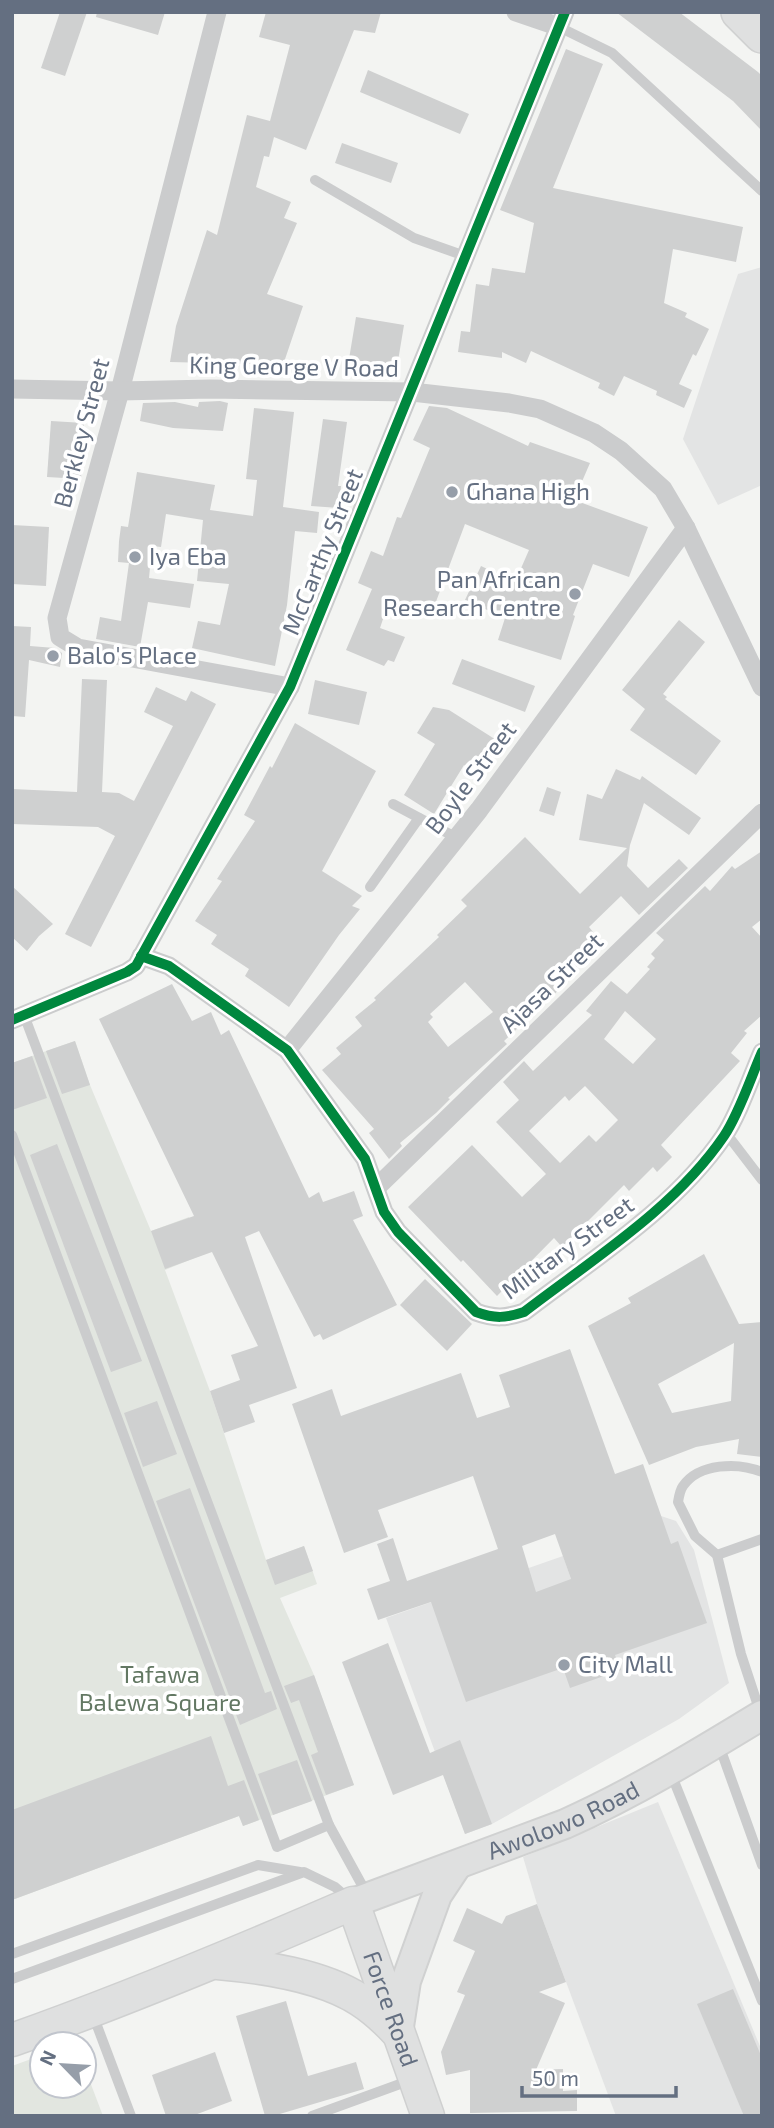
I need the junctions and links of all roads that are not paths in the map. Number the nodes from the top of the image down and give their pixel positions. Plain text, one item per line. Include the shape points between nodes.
1 (217, 12) edge
2 (516, 12) edge
3 (739, 12) edge
4 (561, 19) edge
5 (762, 35) edge
6 (315, 180) dead end
7 (762, 191) edge
8 (465, 256) junction
9 (12, 389) edge
10 (120, 391) junction
11 (411, 392) junction
12 (685, 528) junction
13 (290, 687) junction
14 (762, 687) edge
15 (393, 804) dead end
16 (762, 813) edge
17 (419, 818) junction
18 (457, 838) junction
19 (370, 887) dead end
20 (141, 956) junction
21 (18, 1018) edge
22 (287, 1050) junction
23 (762, 1052) edge
24 (726, 1133) junction
25 (12, 1135) edge
26 (762, 1180) edge
27 (376, 1188) junction
28 (762, 1472) edge
29 (762, 1539) edge
30 (717, 1555) junction
31 (762, 1715) edge
32 (717, 1741) junction
33 (670, 1770) junction
34 (329, 1825) junction
35 (457, 1865) junction
36 (762, 1865) edge
37 (304, 1872) junction
38 (360, 1900) junction
39 (12, 1954) edge
40 (217, 1962) junction
41 (12, 1979) edge
42 (762, 2001) edge
43 (92, 2012) junction
44 (398, 2033) junction
45 (12, 2040) edge
46 (414, 2078) junction
47 (131, 2116) edge
48 (312, 2116) edge
49 (428, 2116) edge

1 - 10 street, Berkley Street
2 - 4 street
3 - 5 highway
4 - 7 lane via 612,53
4 - 8 street, McCarthy Street
6 - 8 lane via 414,238
8 - 11 street, McCarthy Street
9 - 10 street, King George V Road
10 - 11 street, King George V Road
10 - 13 street, Berkley Street via 57,618 60,637 78,648
11 - 12 street, King George V Road via 509,402 540,409 594,433 663,489
11 - 13 street, McCarthy Street
12 - 14 street, King George V Road
12 - 18 street, Boyle Street
13 - 20 street, McCarthy Street
15 - 17 lane
16 - 27 street, Ajasa Street
17 - 18 lane
17 - 19 lane
18 - 22 street, Boyle Street
20 - 21 street, McCarthy Street via 127,972
20 - 22 street, Military Street via 169,966
21 - 34 lane
22 - 27 street, Military Street via 365,1159
23 - 24 street, Military Street
24 - 26 lane
24 - 27 street, Military Street via 671,1198 524,1312 506,1318 476,1312 398,1232 384,1212
25 - 34 lane via 277,1847
28 - 30 lane via 728,1465 696,1473 681,1487 678,1502 683,1515 695,1536
29 - 30 lane
30 - 31 lane via 741,1654
31 - 32 main road, Awolowo Road
32 - 33 main road, Awolowo Road
32 - 36 lane
33 - 35 main road, Awolowo Road via 596,1811
33 - 42 lane
34 - 38 lane
35 - 38 main road, Awolowo Road
35 - 44 main road via 437,1895 411,1968
37 - 38 lane
37 - 39 lane via 258,1865
37 - 41 lane
38 - 40 main road
38 - 44 main road, Force Road
40 - 43 main road
40 - 44 main road via 313,1980 358,1998
43 - 45 main road
43 - 47 lane
44 - 46 main road, Force Road
46 - 48 lane
46 - 49 main road, Force Road

